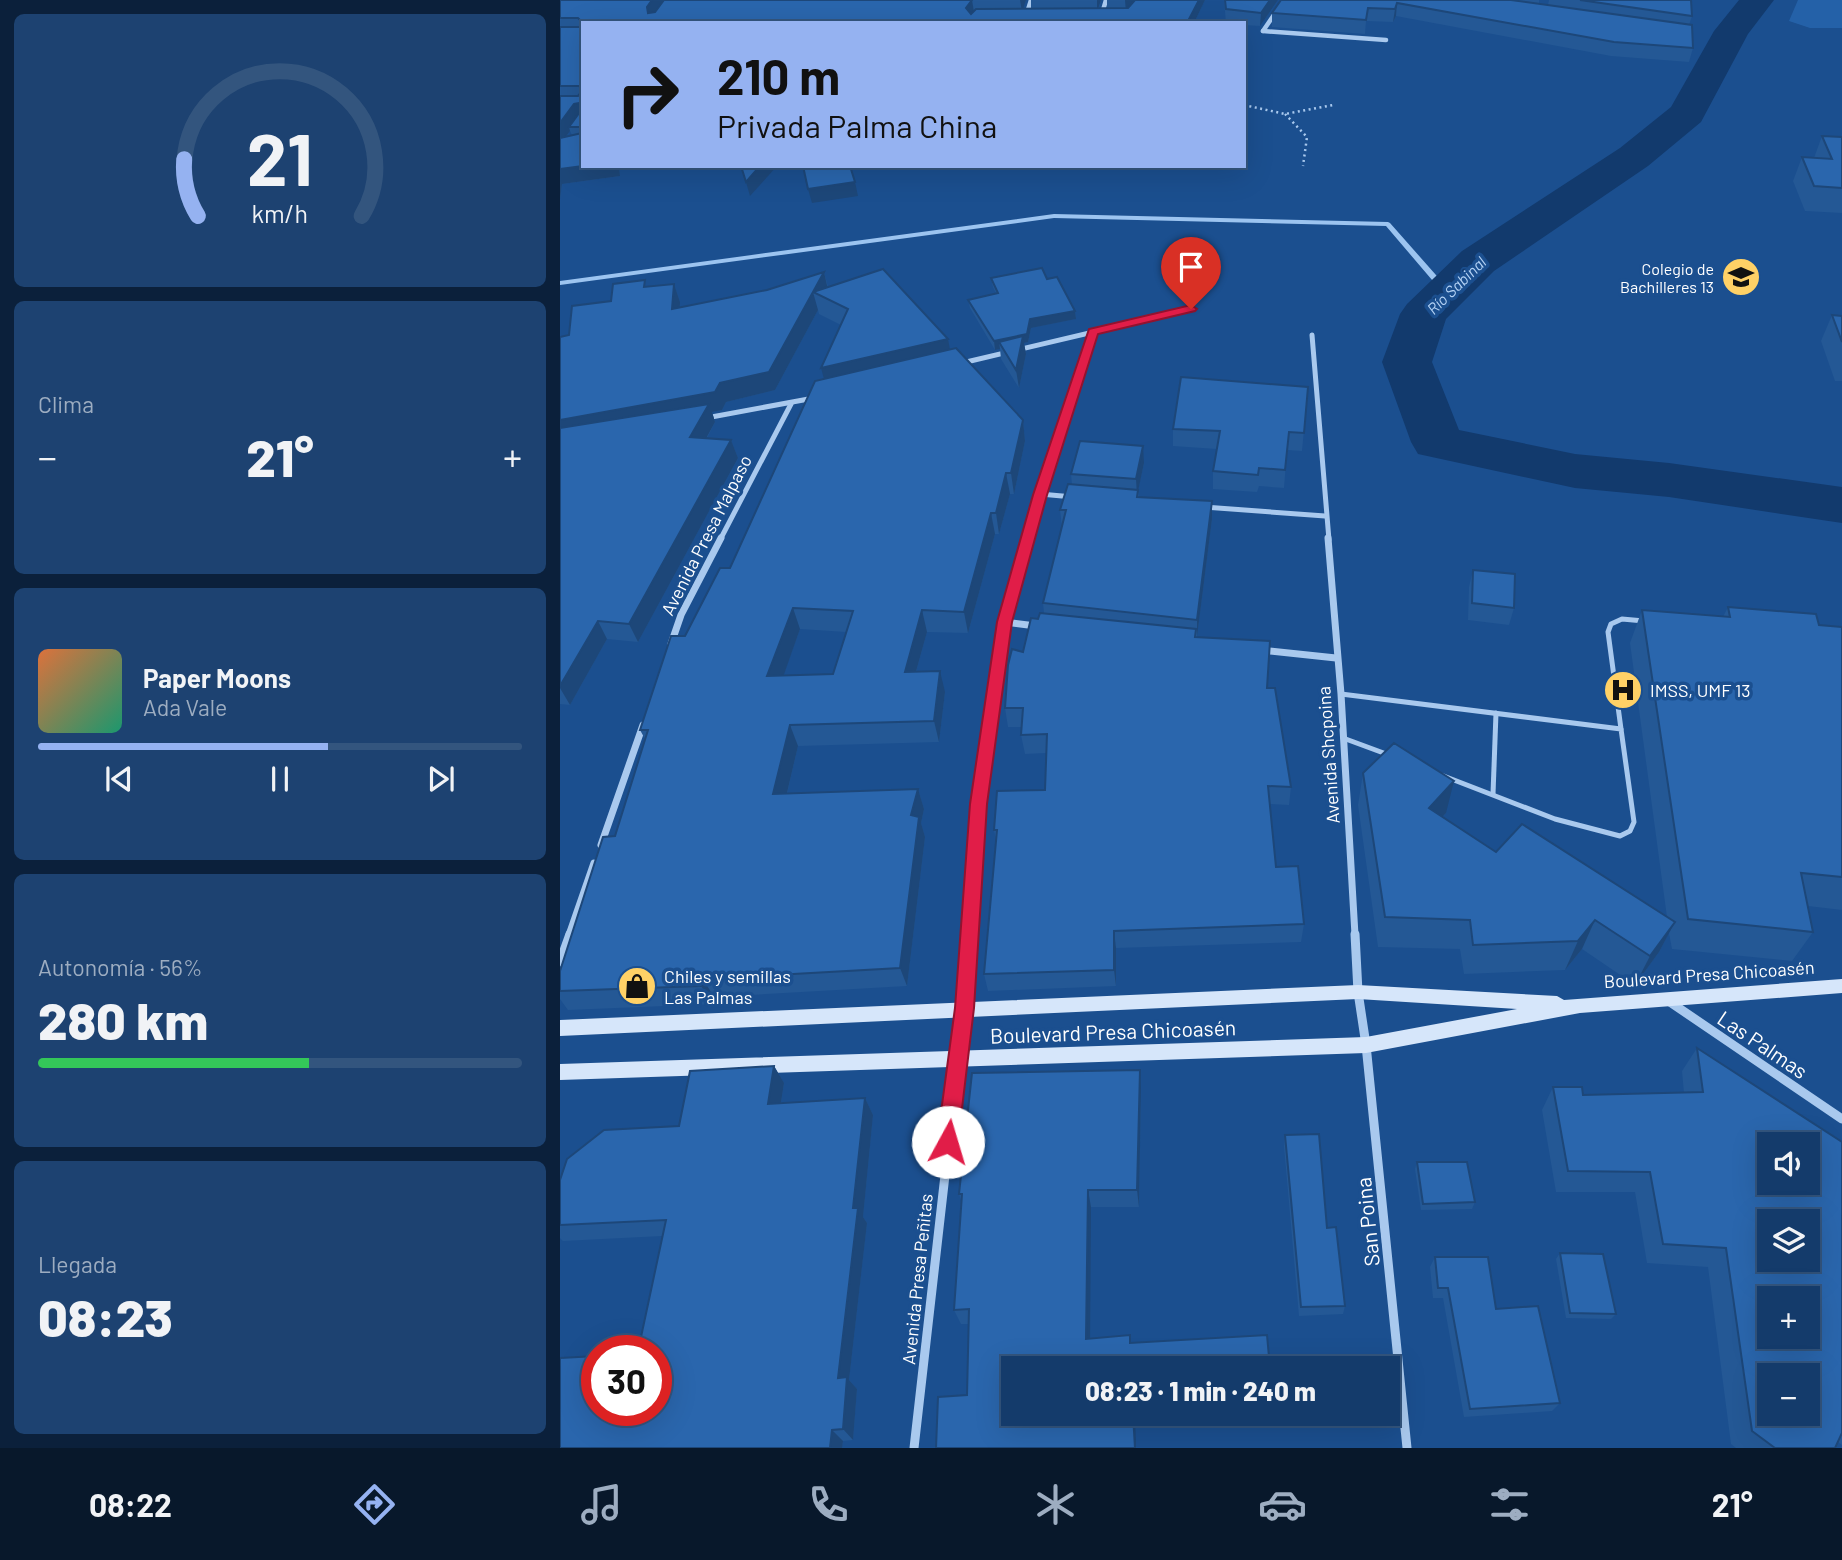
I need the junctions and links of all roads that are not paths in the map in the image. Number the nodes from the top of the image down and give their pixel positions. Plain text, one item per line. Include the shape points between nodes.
1 (1031, 0) edge
2 (1105, 0) edge
3 (1284, 0) edge
4 (1038, 17) edge
5 (1088, 17) edge
6 (1101, 17) junction
7 (1114, 17) edge
8 (1386, 40) dead end
9 (1191, 309) dead end
10 (1093, 332) junction
11 (1312, 335) dead end
12 (948, 366) edge
13 (817, 397) edge
14 (791, 404) junction
15 (696, 420) edge
16 (1040, 495) junction
17 (1081, 498) edge
18 (1189, 506) edge
19 (1325, 516) junction
20 (1005, 622) junction
21 (1650, 622) edge
22 (1046, 627) edge
23 (1253, 649) edge
24 (668, 654) edge
25 (1336, 658) junction
26 (1341, 694) junction
27 (1496, 713) junction
28 (645, 718) edge
29 (1621, 729) junction
30 (1343, 738) junction
31 (1393, 757) edge
32 (1431, 771) edge
33 (1493, 794) junction
34 (560, 962) edge
35 (1842, 986) edge
36 (1358, 992) junction
37 (1664, 998) junction
38 (1580, 1005) junction
39 (964, 1008) junction
40 (560, 1028) edge
41 (1366, 1045) junction
42 (957, 1059) junction
43 (560, 1072) edge
44 (1842, 1119) edge
45 (914, 1448) edge
46 (1408, 1448) edge

1 - 4 street via 1025,17
2 - 6 street
3 - 8 street via 1263,31
5 - 6 street
6 - 7 street
9 - 10 street
10 - 12 street
10 - 16 street, Avenida Presa Peñitas
11 - 19 street, Avenida Shcpoina
13 - 14 street
14 - 15 street
14 - 24 street, Avenida Presa Malpaso via 681,615
16 - 17 street
16 - 20 street, Avenida Presa Peñitas
18 - 19 street
19 - 25 street, Avenida Shcpoina
20 - 22 street
20 - 39 street, Avenida Presa Peñitas via 978,804
21 - 29 lane via 1622,619 1611,624 1608,632
23 - 25 street
25 - 26 street, Avenida Shcpoina
26 - 27 lane
26 - 30 street, Avenida Shcpoina
27 - 29 lane
27 - 33 lane
28 - 34 street
29 - 33 lane via 1634,822 1630,831 1620,836 1555,819
30 - 31 lane
30 - 36 street, Avenida Shcpoina
32 - 33 lane
35 - 37 main road, Boulevard Presa Chicoasén
36 - 38 main road, Boulevard Presa Chicoasén
36 - 39 main road, Boulevard Presa Chicoasén
36 - 41 street, San Poina
37 - 38 main road, Boulevard Presa Chicoasén
37 - 44 street, Las Palmas
38 - 41 main road, Boulevard Presa Chicoasén
39 - 40 main road, Boulevard Presa Chicoasén
39 - 42 street, Avenida Presa Peñitas
41 - 42 main road, Boulevard Presa Chicoasén
41 - 46 street, San Poina
42 - 43 main road, Boulevard Presa Chicoasén
42 - 45 street, Avenida Presa Peñitas

